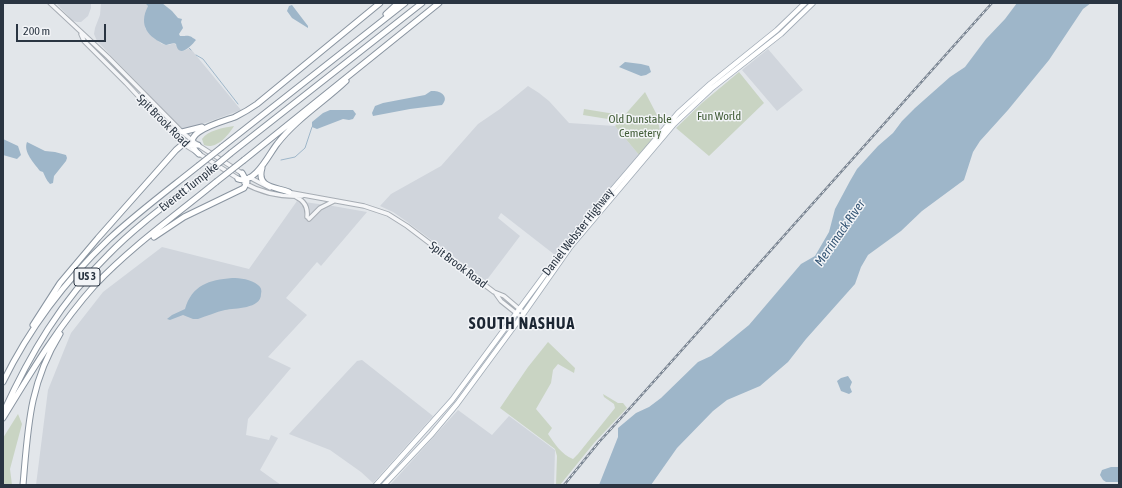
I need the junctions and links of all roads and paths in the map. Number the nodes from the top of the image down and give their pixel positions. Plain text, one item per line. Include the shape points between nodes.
1 (50, 3) edge
2 (379, 3) edge
3 (398, 3) edge
4 (405, 3) edge
5 (422, 3) edge
6 (439, 3) edge
7 (806, 3) edge
8 (813, 3) edge
9 (81, 34) junction
10 (343, 52) junction
11 (372, 57) junction
12 (218, 123) junction
13 (182, 132) junction
14 (192, 142) junction
15 (183, 144) junction
16 (198, 145) joint
17 (199, 154) junction
18 (265, 162) junction
19 (242, 173) joint
20 (238, 179) joint
21 (248, 180) junction
22 (289, 192) junction
23 (308, 196) junction
24 (295, 197) junction
25 (336, 201) junction
26 (124, 258) junction
27 (86, 296) junction
28 (518, 311) junction
29 (523, 315) junction
30 (15, 359) junction
31 (3, 382) edge
32 (3, 413) edge
33 (3, 418) edge
34 (23, 485) edge
35 (376, 485) edge
36 (384, 485) edge

1 - 9 street, Spit Brook Road
2 - 12 highway via 257,104 239,115
3 - 10 highway
4 - 10 highway, Everett Turnpike / US 3
5 - 32 highway, Everett Turnpike / US 3, bridge via 231,153 103,259 55,317 34,350
6 - 11 highway
7 - 28 main road, Daniel Webster Highway via 681,109 577,231
8 - 29 main road, Daniel Webster Highway via 781,34 679,118 571,246
9 - 13 street, Spit Brook Road
9 - 15 street, Spit Brook Road via 84,41
10 - 30 highway, Everett Turnpike / US 3, bridge via 130,221 86,262 45,313
11 - 18 highway via 288,132
11 - 26 highway, bridge
12 - 13 highway
12 - 14 highway via 199,131
13 - 14 street, Spit Brook Road
14 - 15 highway
14 - 16 highway
14 - 17 highway
15 - 17 street, Spit Brook Road
15 - 30 highway via 60,283
16 - 19 street, Spit Brook Road
17 - 20 street, Spit Brook Road
18 - 21 highway
18 - 22 highway via 260,174 263,183
19 - 21 highway
20 - 21 highway
21 - 22 street, Spit Brook Road via 268,188
21 - 24 street, Spit Brook Road via 263,191
21 - 26 highway via 244,188 175,222
22 - 23 street, Spit Brook Road
23 - 24 street, Spit Brook Road
23 - 25 street, Spit Brook Road
24 - 25 street via 305,204 308,218 322,206
25 - 28 street, Spit Brook Road via 374,208 393,216 496,294 504,296
26 - 27 highway
27 - 33 highway via 42,354
27 - 34 highway via 54,343 38,380 29,416
28 - 29 street, Spit Brook Road
28 - 35 main road, Daniel Webster Highway via 452,400
29 - 36 main road, Daniel Webster Highway via 452,410
30 - 31 highway, Everett Turnpike / US 3

